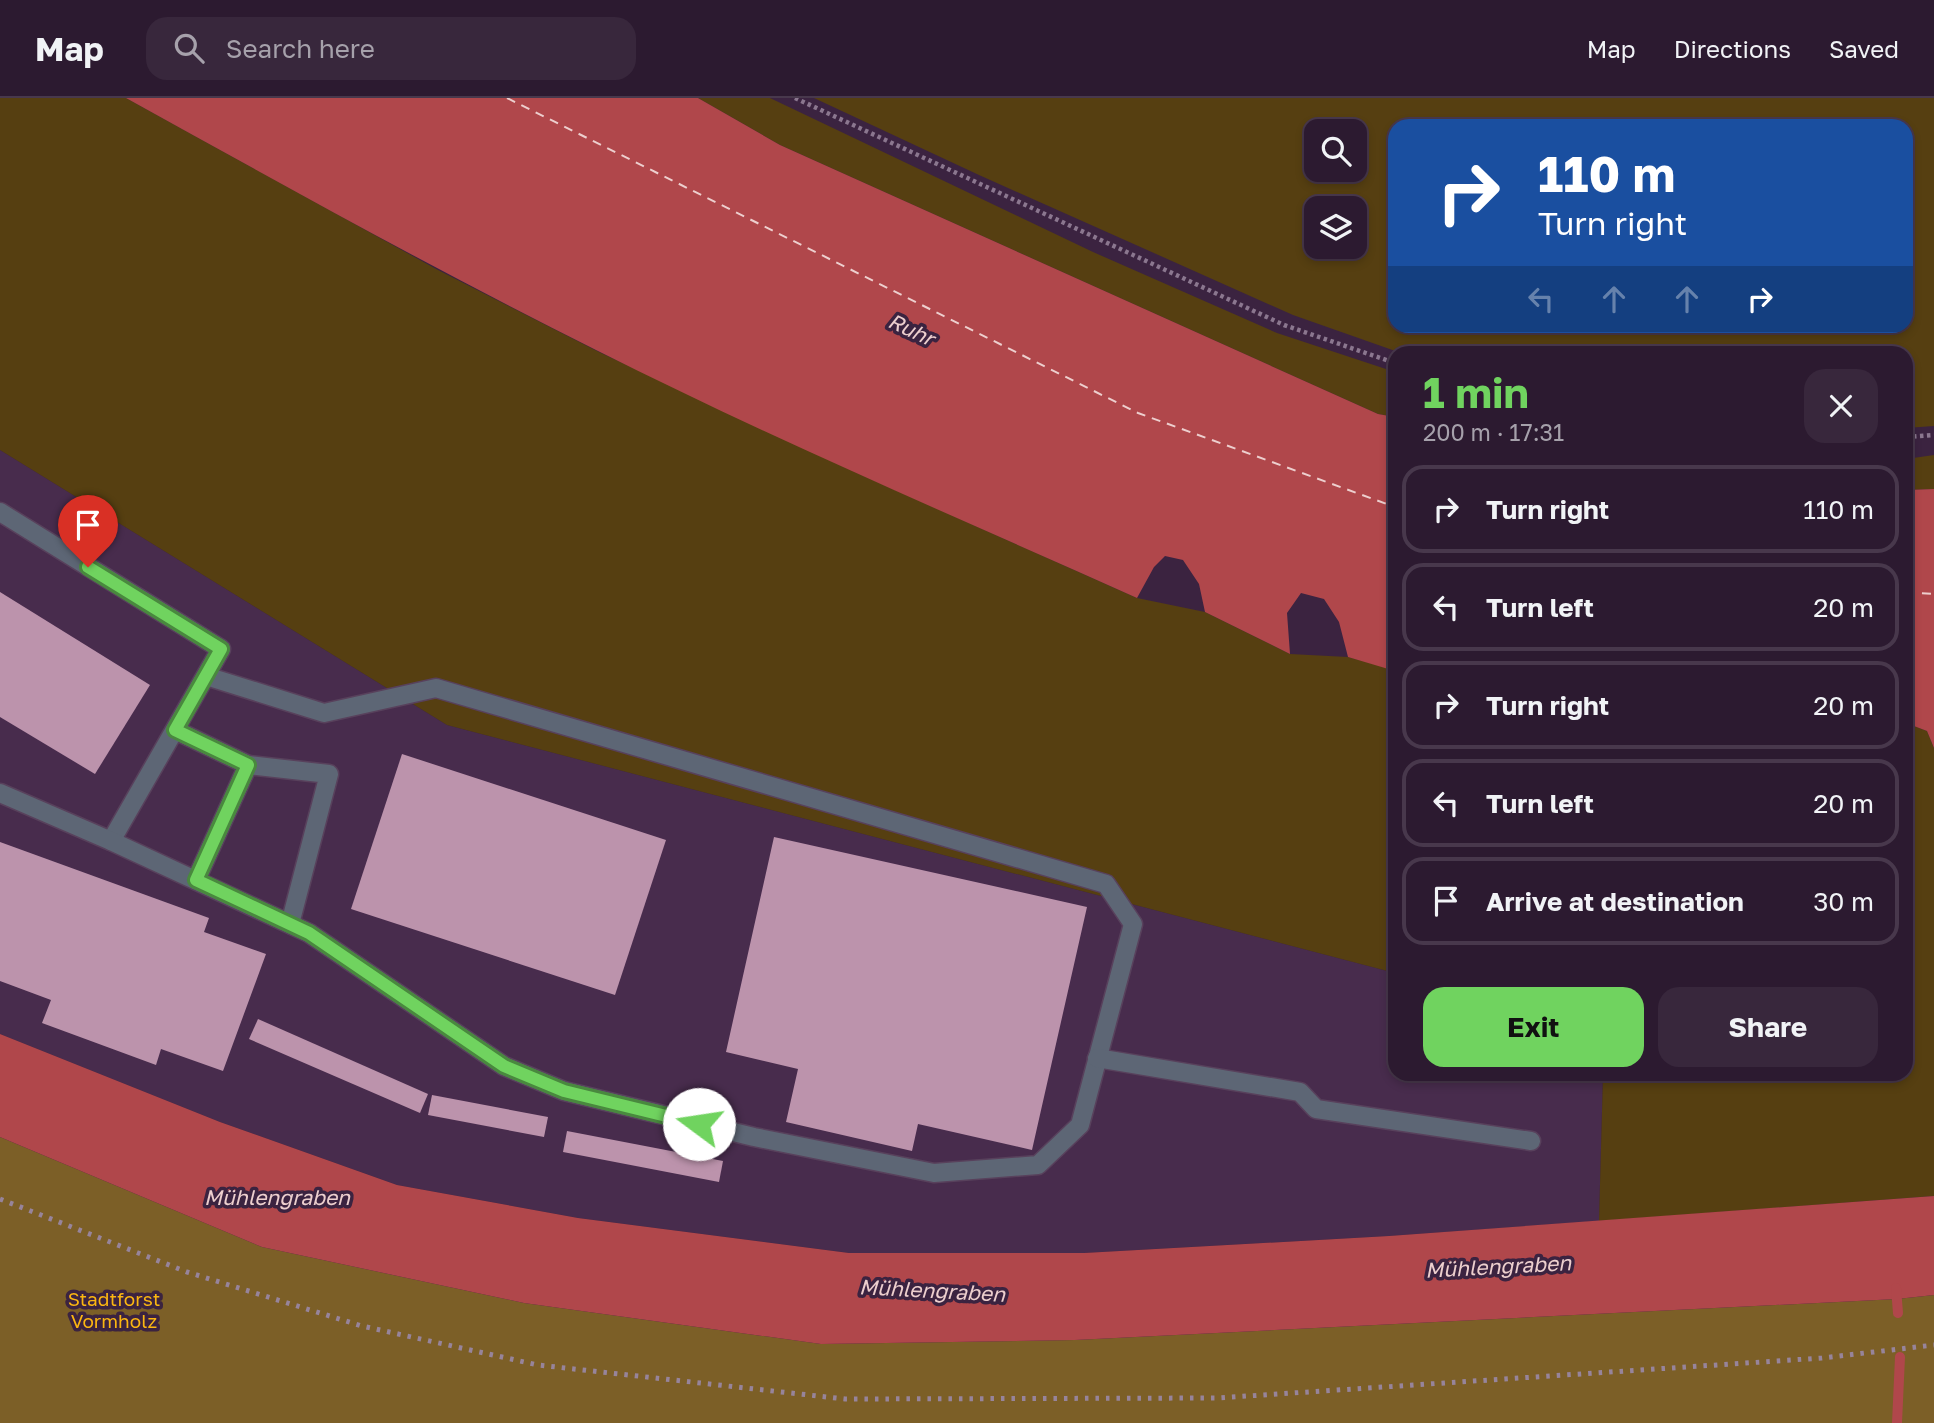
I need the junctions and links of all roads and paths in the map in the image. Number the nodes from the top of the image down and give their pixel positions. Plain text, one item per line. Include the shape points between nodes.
1 (795, 98) edge
2 (1388, 361) edge
3 (1934, 435) edge
4 (1913, 436) edge
5 (0, 512) edge
6 (206, 676) junction
7 (175, 730) junction
8 (248, 765) junction
9 (0, 793) edge
10 (111, 841) junction
11 (196, 880) junction
12 (290, 924) junction
13 (1097, 1058) junction
14 (1531, 1141) dead end

1 - 2 path via 1284,325
3 - 4 path
5 - 6 lane via 221,649
6 - 7 lane
6 - 13 lane via 324,713 436,688 1106,884 1133,925
7 - 8 lane
7 - 10 lane
8 - 11 lane
8 - 12 lane via 329,775
9 - 10 lane
10 - 11 lane
11 - 12 lane
12 - 13 lane via 504,1066 564,1091 754,1137 934,1172 1038,1165 1080,1125
13 - 14 lane via 1300,1092 1316,1109

